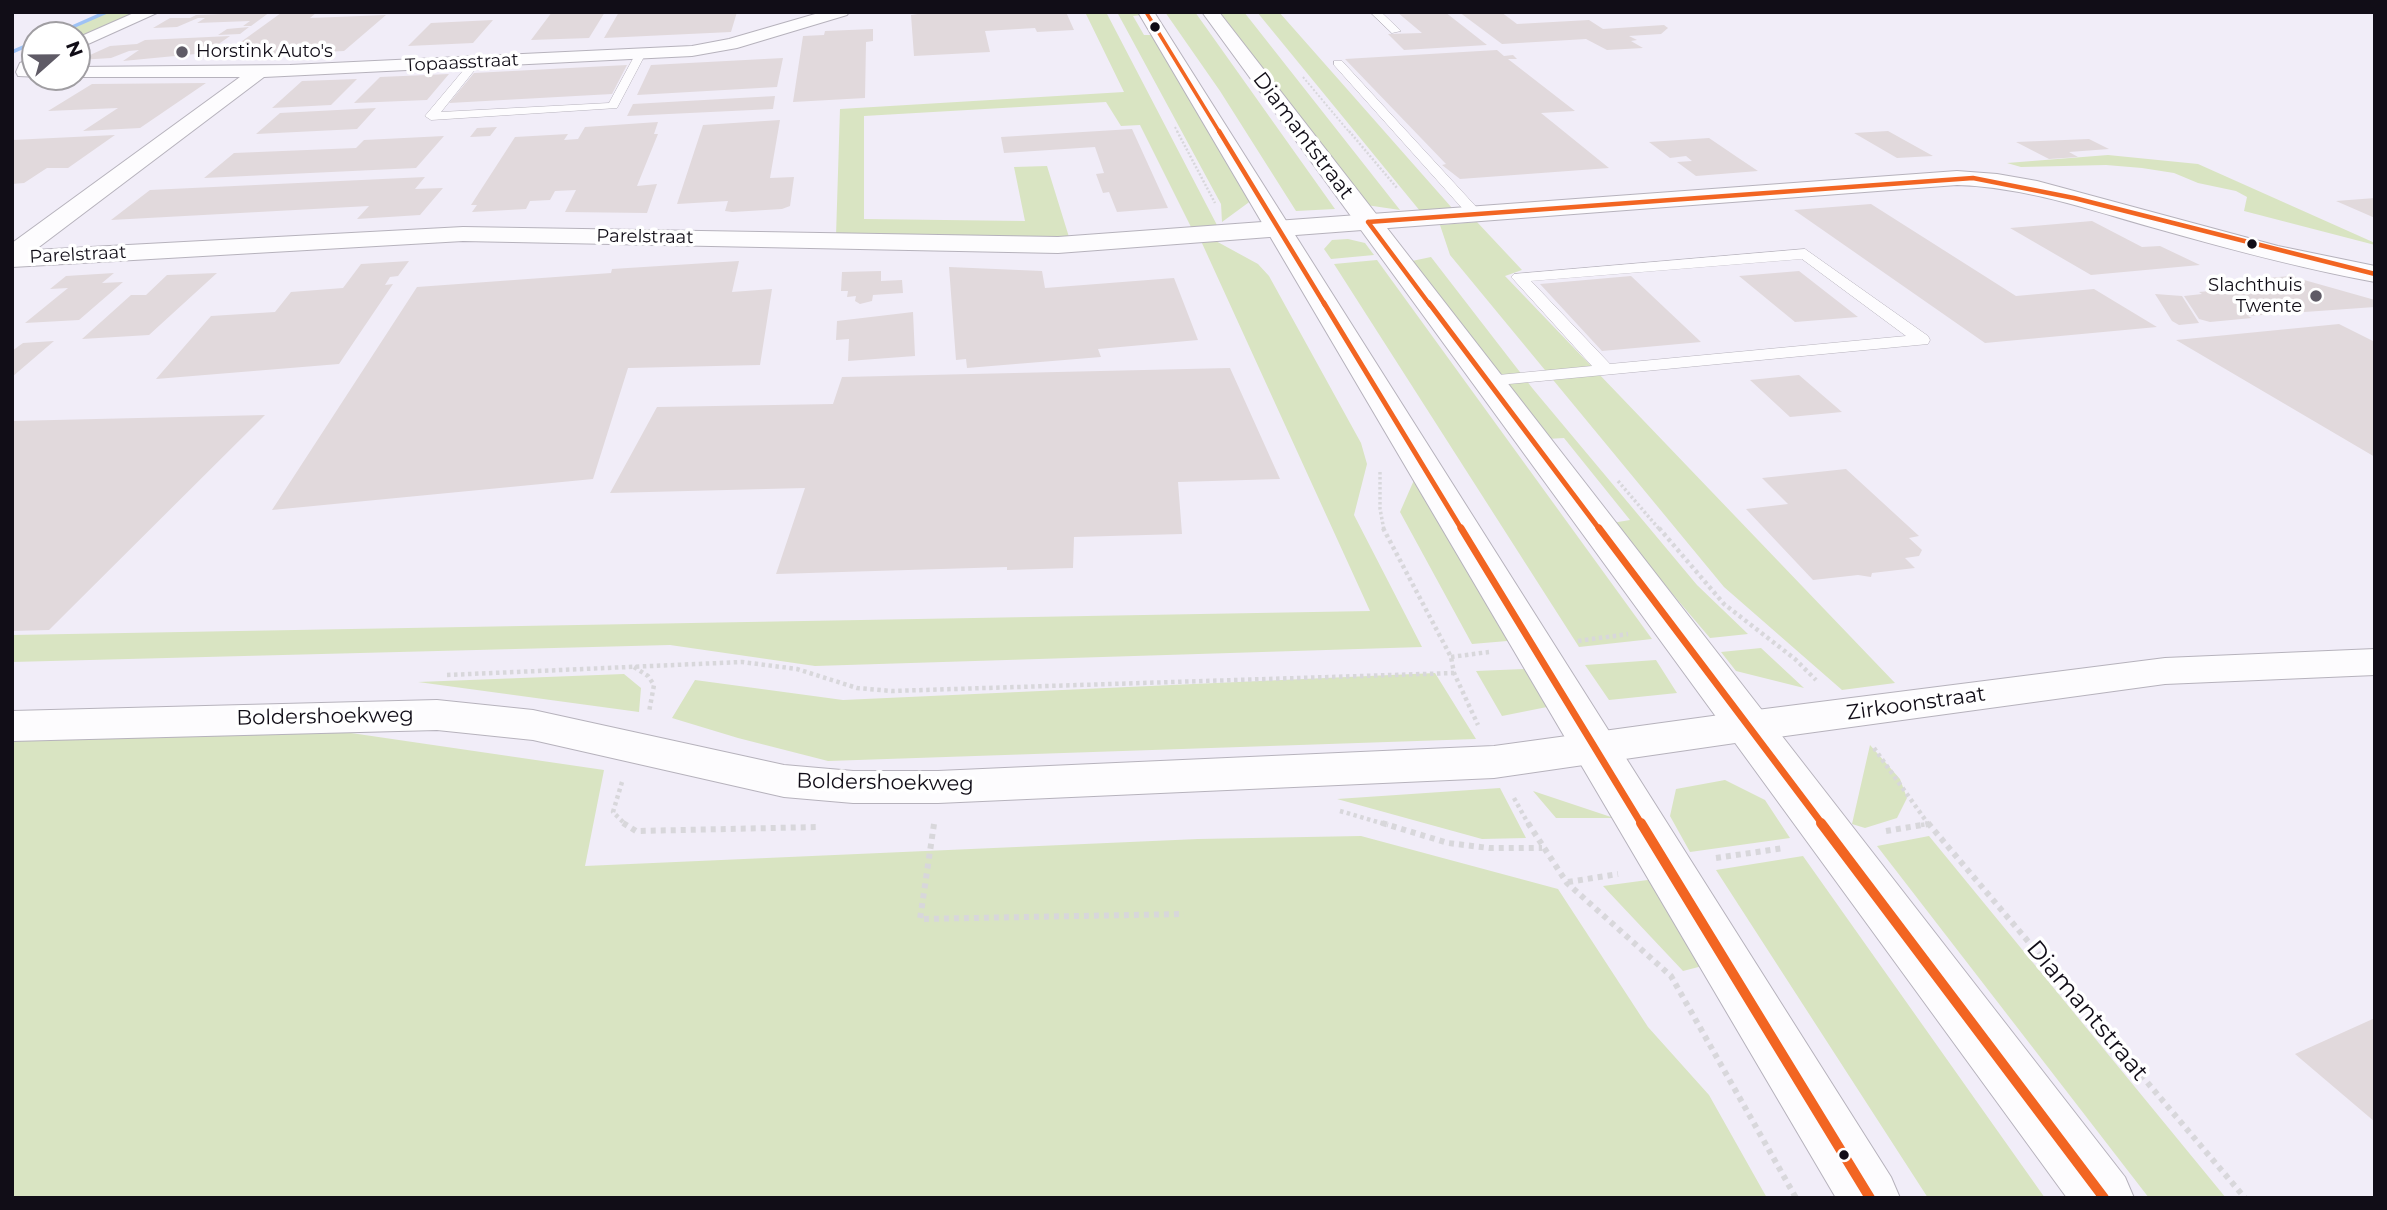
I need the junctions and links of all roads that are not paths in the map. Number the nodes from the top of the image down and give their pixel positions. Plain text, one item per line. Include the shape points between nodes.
1 (151, 12) edge
2 (841, 12) edge
3 (1146, 12) edge
4 (1210, 12) edge
5 (1375, 12) edge
6 (1396, 31) dead end
7 (91, 38) edge
8 (640, 53) junction
9 (476, 62) junction
10 (1338, 63) dead end
11 (259, 72) junction
12 (91, 73) edge
13 (1475, 214) junction
14 (1368, 222) junction
15 (1277, 229) junction
16 (12, 257) edge
17 (2375, 274) edge
18 (1605, 369) junction
19 (1488, 381) junction
20 (2375, 662) edge
21 (12, 726) edge
22 (1749, 726) junction
23 (1595, 747) junction
24 (1870, 1198) edge
25 (2105, 1198) edge

1 - 7 street
2 - 8 street, Topaasstraat via 720,47
3 - 15 street
4 - 14 street, Diamantstraat
5 - 6 lane
8 - 9 street, Topaasstraat
8 - 9 lane via 613,106 431,116
9 - 11 street, Topaasstraat
10 - 13 lane
11 - 12 street, Topaasstraat
11 - 16 street, Parelstraat
13 - 14 street, Parelstraat
13 - 17 street, Parelstraat via 1973,178 2035,187 2299,259
14 - 15 street, Parelstraat
14 - 19 street, Diamantstraat
15 - 16 street, Parelstraat via 1011,246 463,234
15 - 23 street
18 - 18 lane via 1895,342 1922,340 1805,254 1519,277
18 - 19 lane
19 - 22 street, Diamantstraat
20 - 22 street, Zirkoonstraat via 2165,671
21 - 23 street, Boldershoekweg via 437,715 533,725 784,781 853,787 1494,762
22 - 23 street, Zirkoonstraat
22 - 25 street, Diamantstraat
23 - 24 street

